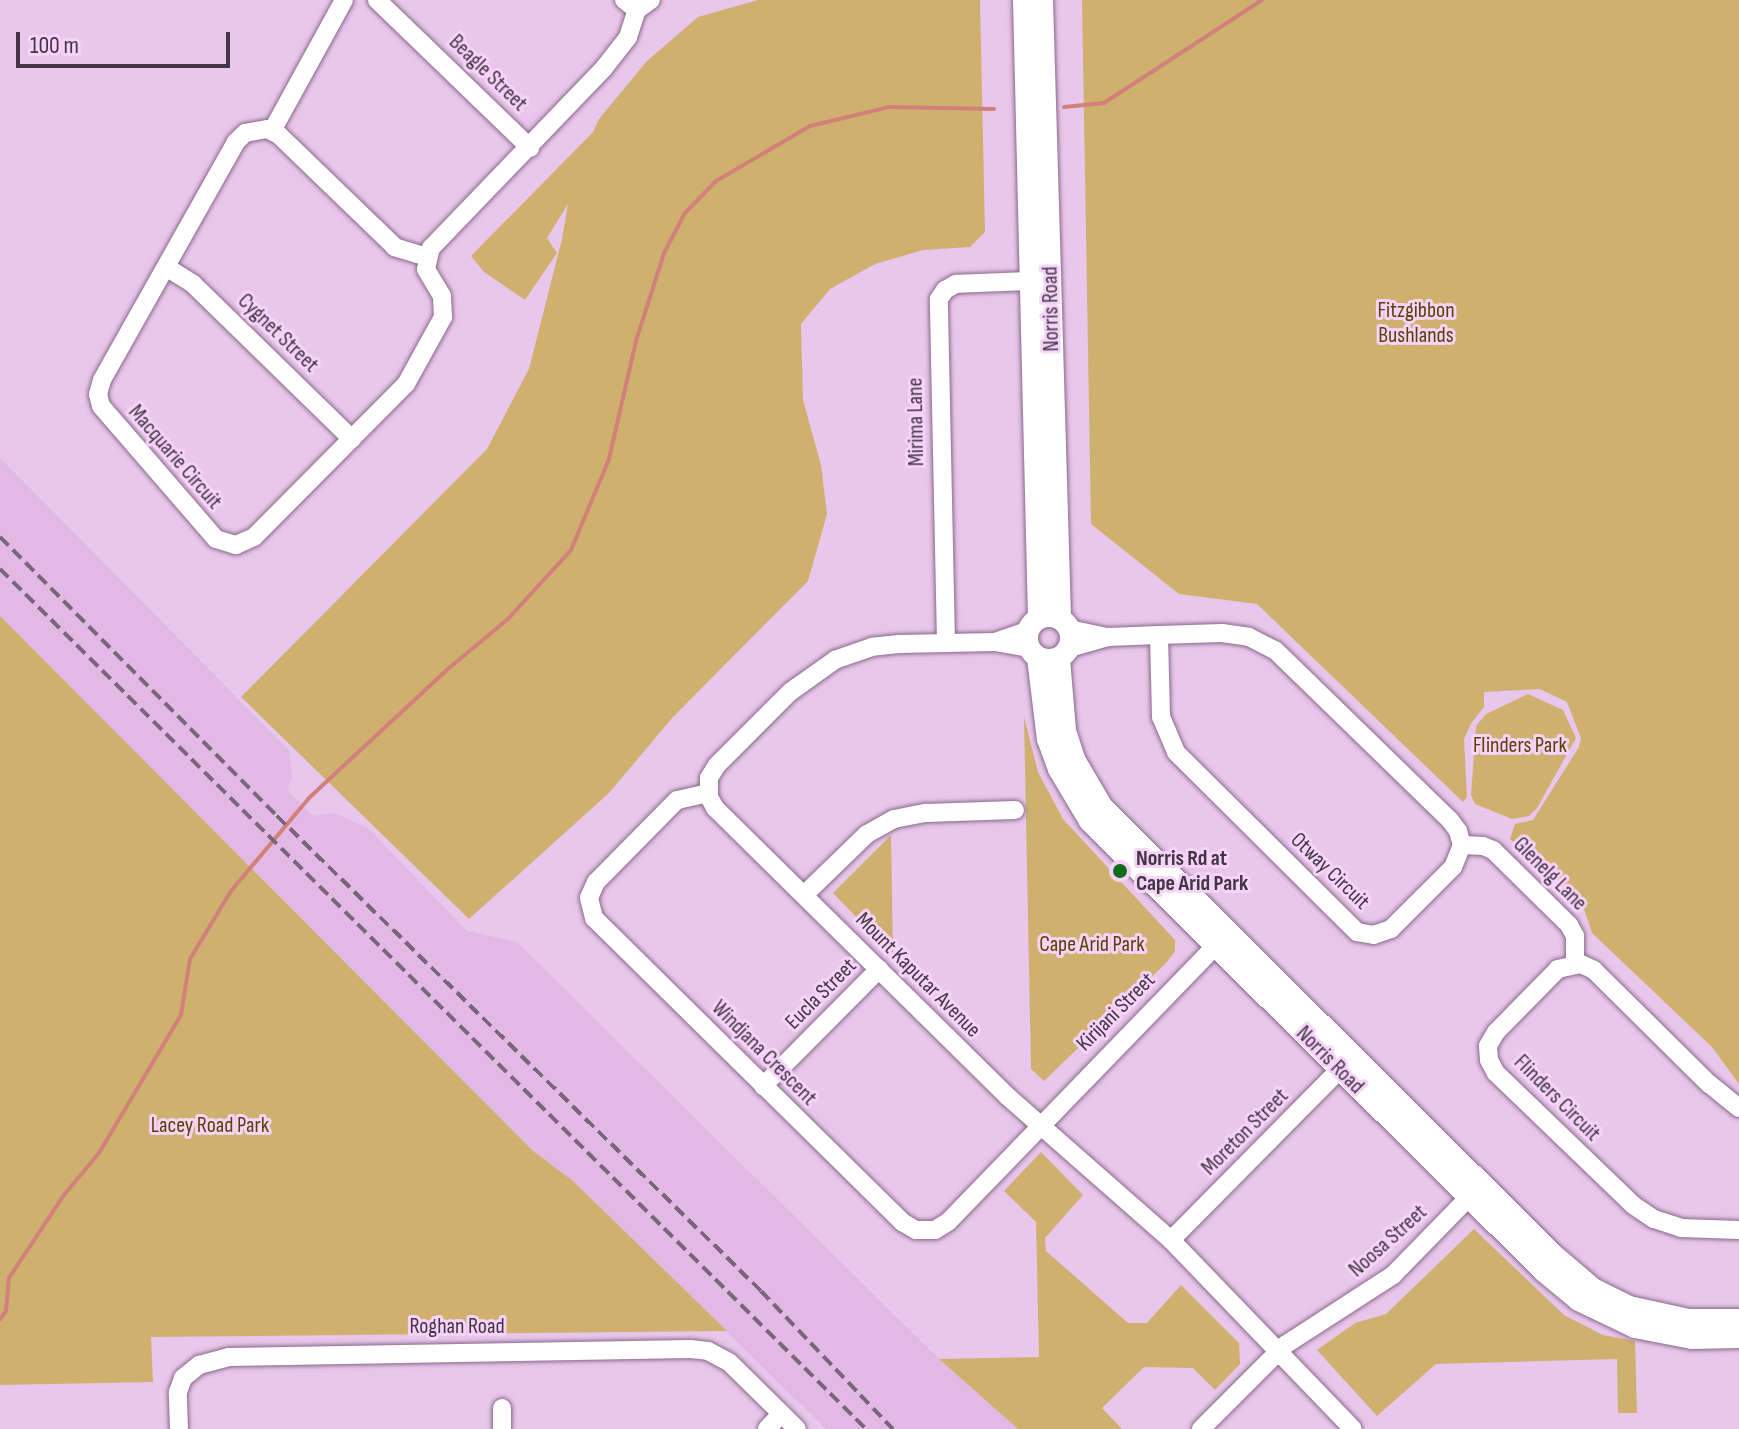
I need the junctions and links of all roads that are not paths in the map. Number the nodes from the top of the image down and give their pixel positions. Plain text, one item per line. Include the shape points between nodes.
1 (344, 0) edge
2 (377, 0) edge
3 (1024, 0) edge
4 (1042, 0) edge
5 (637, 3) edge
6 (272, 131) junction
7 (530, 148) junction
8 (427, 257) junction
9 (166, 267) junction
10 (1032, 281) junction
11 (352, 439) junction
12 (1159, 635) junction
13 (1049, 638) junction
14 (946, 643) junction
15 (708, 793) junction
16 (1015, 810) dead end
17 (1462, 845) junction
18 (804, 895) junction
19 (1221, 940) junction
20 (1575, 964) junction
21 (879, 969) junction
22 (1346, 1063) junction
23 (763, 1086) junction
24 (1739, 1108) edge
25 (1039, 1125) junction
26 (1476, 1191) junction
27 (1739, 1230) edge
28 (1171, 1240) junction
29 (1739, 1320) edge
30 (1739, 1337) edge
31 (1280, 1350) junction
32 (502, 1408) dead end
33 (781, 1414) junction
34 (179, 1429) edge
35 (502, 1429) edge
36 (767, 1429) edge
37 (797, 1429) edge
38 (1201, 1429) edge
39 (1353, 1429) edge

1 - 6 street
2 - 7 street, Beagle Street
3 - 10 main road, Norris Road
4 - 13 main road, Norris Road
5 - 7 street via 625,43
6 - 8 street via 395,247
6 - 9 street, Macquarie Circuit via 253,130 236,142
7 - 8 street
8 - 11 street, Macquarie Circuit via 427,274 444,304 441,324 406,384
9 - 11 street, Cygnet Street via 193,284
9 - 11 street, Macquarie Circuit via 102,380 99,400 216,539 229,545 248,542
10 - 13 main road, Norris Road
10 - 14 street, Mirima Lane via 956,284 939,299
12 - 13 street
12 - 17 street via 1235,634 1275,650 1450,820
12 - 17 street, Otway Circuit via 1161,717 1176,752 1357,932 1374,935 1391,929 1453,867
13 - 14 street
13 - 19 main road, Norris Road via 1065,731 1087,783 1102,807
14 - 15 street via 872,647 822,667 717,765
15 - 18 street, Mount Kaputar Avenue via 715,808
15 - 23 street, Windjana Crescent via 677,800 596,882 589,903 602,927
16 - 18 street via 894,819 867,834
17 - 20 street, Glenelg Lane via 1493,850 1569,925 1575,936
18 - 21 street, Mount Kaputar Avenue
19 - 22 main road, Norris Road
19 - 25 street, Kirijani Street
20 - 24 street via 1590,967
20 - 27 street, Flinders Circuit via 1558,969 1496,1032 1488,1046 1491,1067 1643,1213 1681,1228
21 - 23 street, Eucla Street
21 - 25 street, Mount Kaputar Avenue
22 - 26 main road, Norris Road
22 - 28 street, Moreton Street
23 - 25 street, Windjana Crescent via 902,1222 923,1232 948,1222
25 - 28 street, Mount Kaputar Avenue
26 - 29 main road, Norris Road via 1610,1298 1669,1317
26 - 30 main road, Norris Road via 1562,1287 1597,1311 1672,1336
26 - 31 street, Noosa Street via 1386,1280
28 - 31 street, Mount Kaputar Avenue
31 - 38 street, Noosa Street
31 - 39 street, Mount Kaputar Avenue
32 - 35 street
33 - 34 street, Roghan Road via 735,1367 716,1354 690,1349 245,1355 199,1365 187,1373 180,1385
33 - 36 street
33 - 37 street

